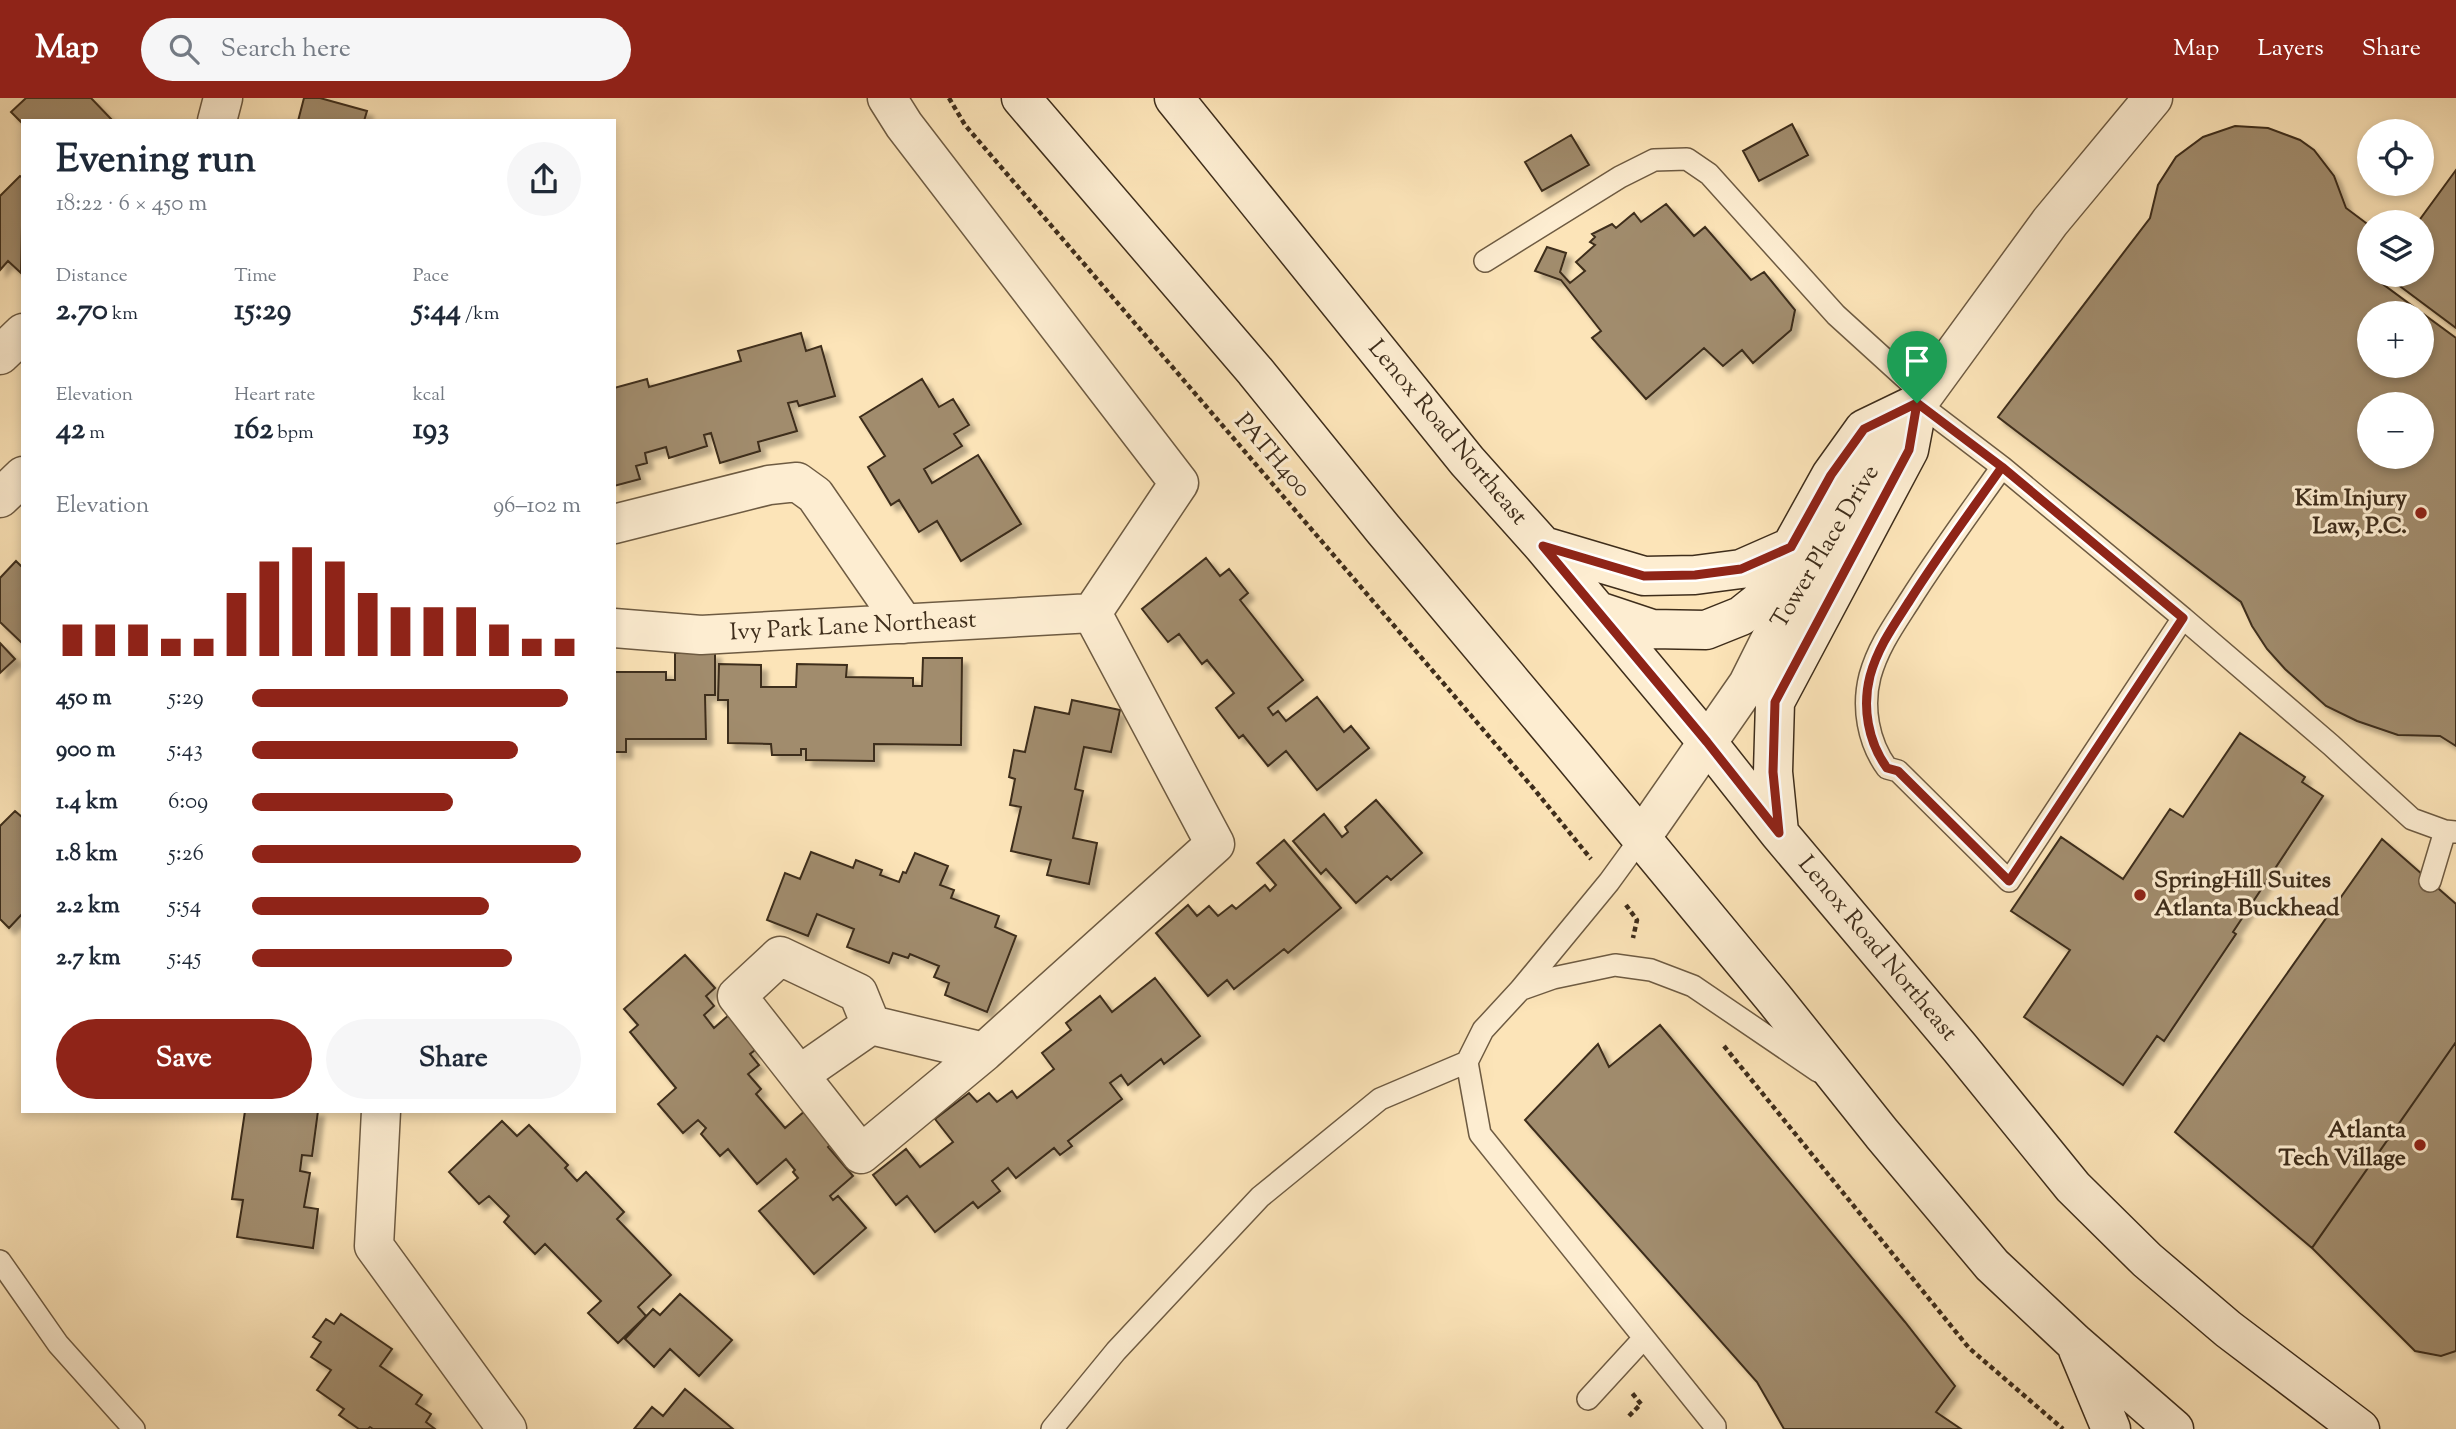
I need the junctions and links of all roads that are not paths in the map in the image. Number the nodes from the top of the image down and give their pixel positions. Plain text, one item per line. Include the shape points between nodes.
1 (223, 98) edge
2 (887, 98) edge
3 (1021, 98) edge
4 (1174, 98) edge
5 (2153, 98) edge
6 (218, 119) edge
7 (1485, 261) dead end
8 (21, 335) edge
9 (0, 355) edge
10 (1921, 399) junction
11 (2002, 467) junction
12 (21, 478) edge
13 (0, 498) edge
14 (616, 523) edge
15 (1543, 546) junction
16 (1791, 547) junction
17 (1598, 611) junction
18 (1092, 613) junction
19 (2183, 618) junction
20 (904, 624) junction
21 (616, 628) edge
22 (1707, 742) junction
23 (2451, 831) edge
24 (1779, 833) junction
25 (1641, 838) junction
26 (2430, 881) dead end
27 (1521, 990) junction
28 (871, 1025) junction
29 (984, 1052) junction
30 (1467, 1062) junction
31 (799, 1075) junction
32 (1847, 1090) junction
33 (381, 1113) edge
34 (0, 1261) edge
35 (1644, 1338) junction
36 (2074, 1342) junction
37 (1588, 1399) dead end
38 (1060, 1427) edge
39 (1716, 1428) edge
40 (134, 1429) edge
41 (507, 1429) edge
42 (2111, 1429) edge
43 (2174, 1429) edge
44 (2360, 1429) edge

1 - 6 main road
2 - 18 main road via 1180,483
3 - 25 main road via 1255,371
4 - 15 main road, Lenox Road Northeast via 1458,450
5 - 10 main road, Tower Place Drive via 2050,222
7 - 10 lane via 1620,177 1654,160 1687,159 1709,174 1836,315
8 - 9 main road
10 - 11 lane
10 - 16 main road via 1864,429 1831,475
10 - 22 main road, Tower Place Drive via 1792,598 1748,684
10 - 24 main road via 1909,450 1775,702 1773,772
11 - 19 lane
11 - 19 lane via 1879,648 1866,704 1871,738 1887,768 1898,771 2009,881
12 - 13 main road
14 - 20 main road via 797,482 815,495
15 - 16 main road via 1644,576 1741,569
15 - 17 main road, Lenox Road Northeast
16 - 17 main road via 1775,589 1741,616 1706,630 1653,629
17 - 22 main road, Lenox Road Northeast
18 - 20 main road, Ivy Park Lane Northeast
18 - 29 main road via 1214,844
19 - 23 lane via 2412,819
20 - 21 main road, Ivy Park Lane Northeast via 701,635
22 - 24 main road, Lenox Road Northeast
22 - 25 main road, Tower Place Drive
23 - 26 lane
24 - 44 main road, Lenox Road Northeast via 2073,1187 2147,1260 2228,1329
25 - 27 lane
25 - 32 main road
27 - 30 lane via 1483,1030
27 - 32 lane via 1615,965 1651,970 1693,986
28 - 29 main road
28 - 31 main road
28 - 31 main road via 858,993 780,956 737,996
29 - 31 main road via 861,1154
30 - 35 lane via 1480,1134
30 - 38 lane via 1380,1099 1260,1198 1116,1351
32 - 36 main road via 1992,1265
33 - 41 main road via 374,1246
34 - 40 lane via 58,1344
35 - 37 lane
35 - 39 lane
36 - 42 main road
36 - 43 main road

